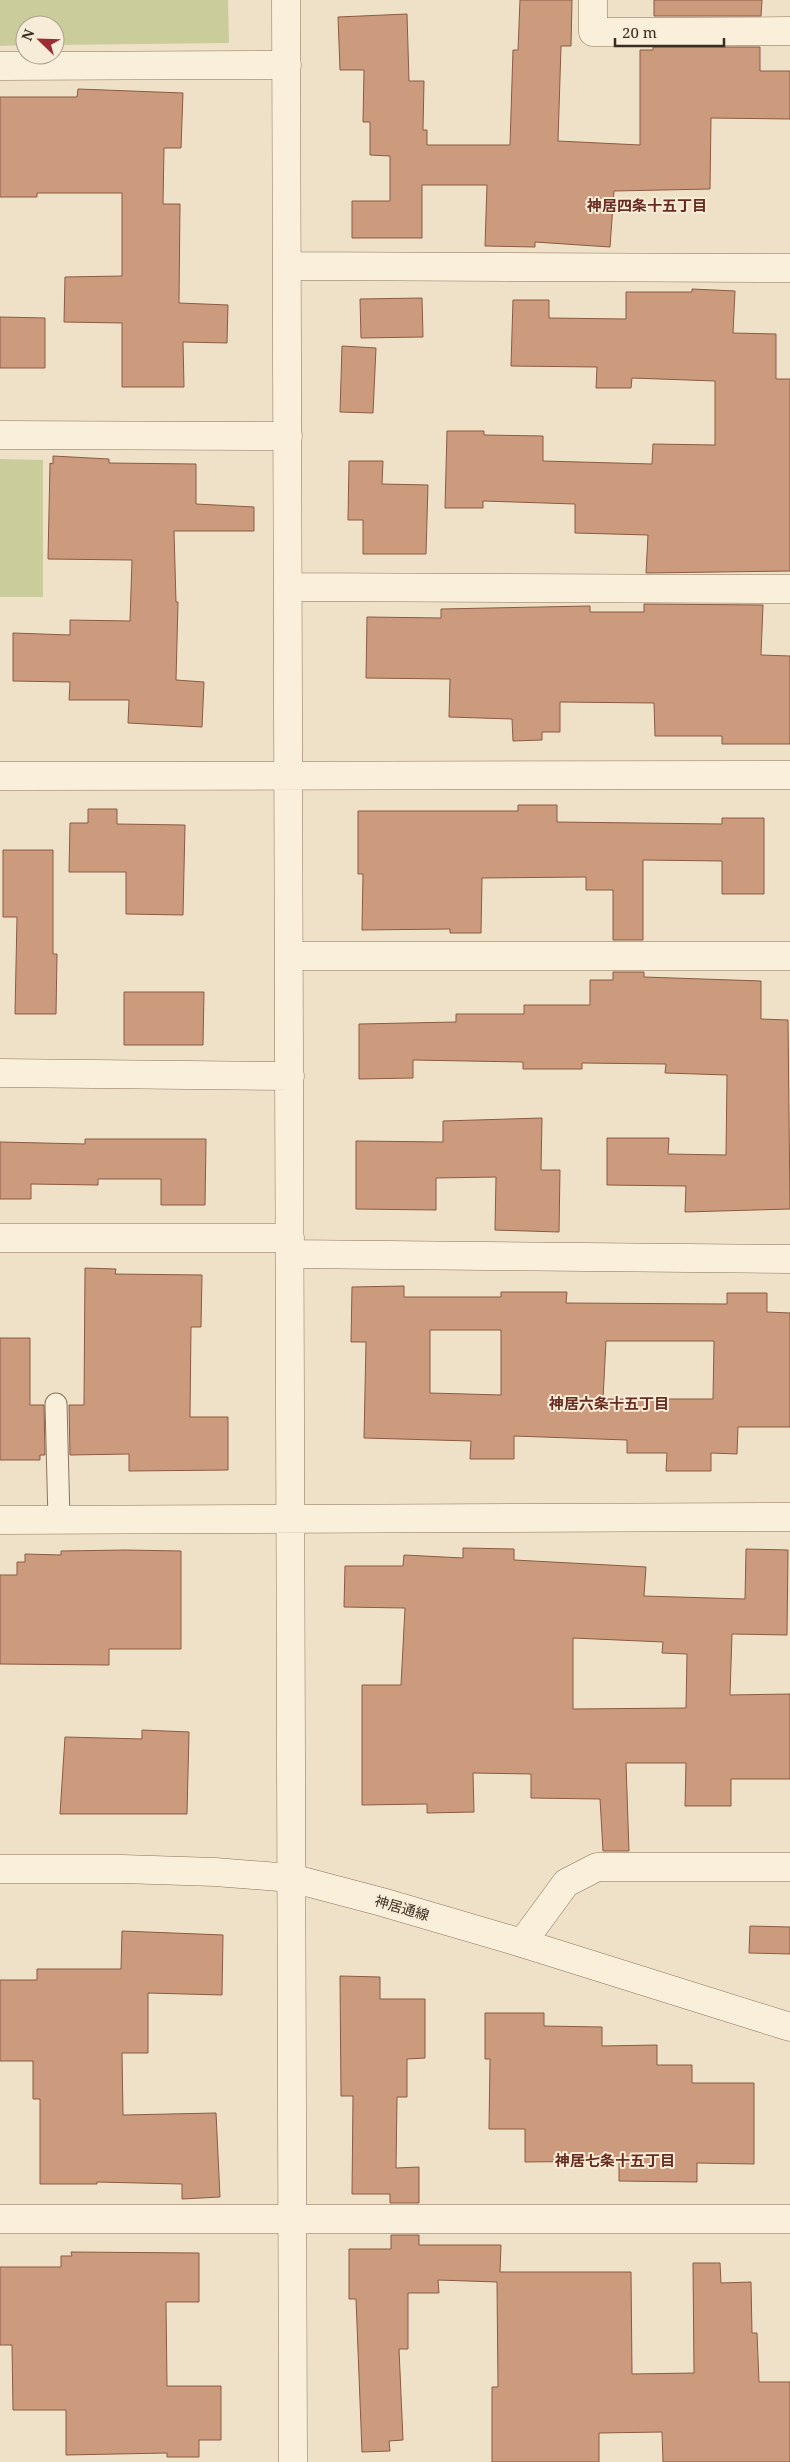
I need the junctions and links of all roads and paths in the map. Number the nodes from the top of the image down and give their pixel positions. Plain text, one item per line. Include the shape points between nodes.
1 (286, 0) edge
2 (593, 0) edge
3 (790, 31) edge
4 (0, 66) edge
5 (287, 66) junction
6 (288, 266) junction
7 (790, 268) edge
8 (0, 435) edge
9 (288, 436) junction
10 (288, 587) junction
11 (790, 589) edge
12 (790, 774) edge
13 (288, 775) junction
14 (0, 776) edge
15 (289, 956) junction
16 (790, 956) edge
17 (0, 1073) edge
18 (290, 1076) junction
19 (0, 1238) edge
20 (290, 1246) junction
21 (790, 1260) edge
22 (56, 1404) dead end
23 (790, 1517) edge
24 (0, 1520) edge
25 (59, 1520) junction
26 (291, 1521) junction
27 (790, 1867) edge
28 (0, 1869) edge
29 (292, 1878) junction
30 (522, 1943) junction
31 (790, 2027) edge
32 (292, 2218) junction
33 (0, 2219) edge
34 (790, 2219) edge
35 (293, 2462) edge

1 - 5 street
2 - 3 street via 593,32
4 - 5 street
5 - 6 street
6 - 7 street
6 - 9 street
8 - 9 street
9 - 10 street
10 - 11 street
10 - 13 street
12 - 13 street
13 - 14 street
13 - 15 street
15 - 16 street
15 - 18 street
17 - 18 street
18 - 20 street
19 - 20 street
20 - 21 street
20 - 26 street
22 - 25 lane
23 - 26 street
24 - 25 street
25 - 26 street
26 - 29 street
27 - 30 street via 597,1867 566,1883
28 - 29 street, 神居通線 via 131,1869
29 - 30 street, 神居通線
29 - 32 street
30 - 31 street, 神居通線
32 - 33 street
32 - 34 street
32 - 35 street

